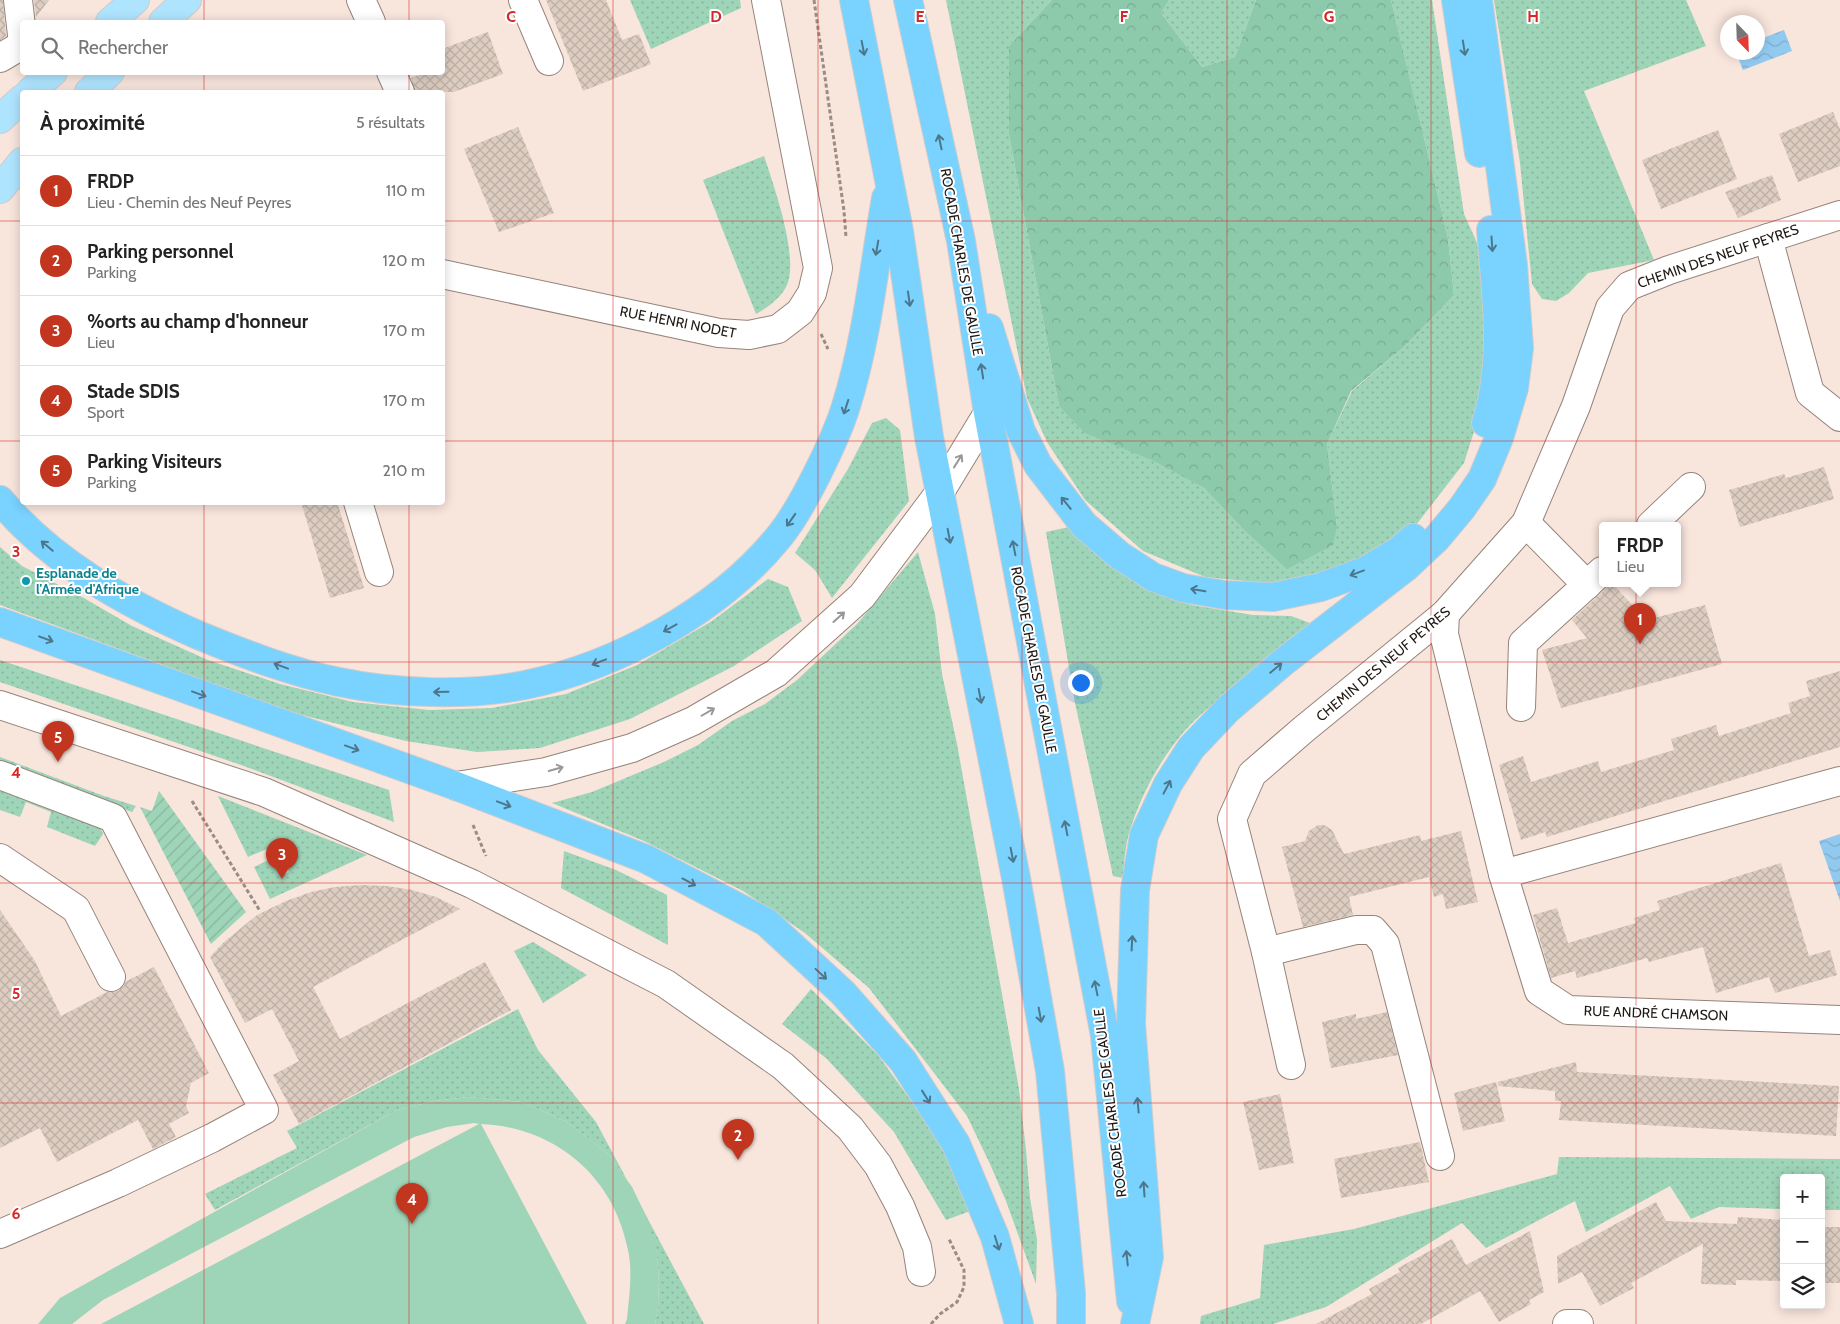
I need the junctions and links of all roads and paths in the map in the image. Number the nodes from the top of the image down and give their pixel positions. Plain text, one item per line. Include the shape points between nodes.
1 (18, 0) edge
2 (135, 0) edge
3 (187, 0) edge
4 (361, 0) edge
5 (523, 0) edge
6 (766, 0) edge
7 (814, 0) edge
8 (854, 0) edge
9 (908, 0) edge
10 (1456, 0) edge
11 (1478, 0) edge
12 (20, 20) edge
13 (112, 20) edge
14 (165, 20) edge
15 (369, 20) edge
16 (20, 46) edge
17 (0, 58) edge
18 (549, 61) dead end
19 (50, 75) edge
20 (107, 75) edge
21 (392, 75) edge
22 (32, 90) edge
23 (91, 90) edge
24 (399, 90) edge
25 (20, 101) edge
26 (0, 119) edge
27 (20, 166) edge
28 (889, 182) junction
29 (9, 186) edge
30 (1840, 214) edge
31 (1768, 238) junction
32 (961, 241) junction
33 (847, 246) dead end
34 (445, 275) edge
35 (988, 413) junction
36 (1840, 417) edge
37 (1691, 487) dead end
38 (940, 492) junction
39 (0, 500) edge
40 (359, 505) edge
41 (1654, 522) edge
42 (1526, 523) junction
43 (379, 572) dead end
44 (1595, 578) edge
45 (1446, 614) junction
46 (0, 622) edge
47 (0, 705) edge
48 (1521, 706) dead end
49 (177, 763) junction
50 (0, 775) edge
51 (1840, 781) edge
52 (456, 786) junction
53 (0, 858) edge
54 (1503, 874) junction
55 (260, 911) dead end
56 (1266, 952) junction
57 (111, 976) dead end
58 (1840, 1020) edge
59 (1291, 1065) dead end
60 (1440, 1156) dead end
61 (0, 1234) edge
62 (921, 1272) dead end
63 (1019, 1324) edge
64 (1071, 1324) edge
65 (1134, 1324) edge
66 (1567, 1324) edge
67 (1579, 1324) edge

1 - 12 street
2 - 13 main road
3 - 14 main road
4 - 15 street
5 - 18 street
6 - 34 street, RUE HENRI NODET via 818,268 812,292 800,312 778,329 749,335 719,333
7 - 33 path
8 -> 28 highway
32 -> 9 highway, ROCADE CHARLES DE GAULLE
10 -> 32 highway via 1491,231 1498,328 1497,372 1487,421 1456,487 1433,519 1400,550 1365,571 1273,597 1225,595 1182,588 1119,555 1084,525 1038,465 1021,431
65 -> 11 highway via 1149,1257 1131,1024 1135,890 1144,835 1168,784 1191,748 1228,709 1405,568 1437,538 1462,508 1482,479 1514,388 1519,348 1513,265
16 - 17 street
19 - 22 main road
20 - 23 main road
21 - 24 street
25 - 26 main road
27 - 29 main road
28 -> 38 highway
28 -> 39 highway via 858,362 846,408 803,502 778,538 715,598 644,642 565,675 523,685 427,692 341,683 303,674 160,618 108,590 85,576 32,533
30 - 31 street, CHEMIN DES NEUF PEYRES
31 - 36 street via 1810,393
31 - 42 street, CHEMIN DES NEUF PEYRES via 1629,286 1610,308 1576,406
35 -> 32 highway, ROCADE CHARLES DE GAULLE
38 -> 35 street
65 -> 35 highway, ROCADE CHARLES DE GAULLE via 1104,1036
37 - 41 street
52 -> 38 street via 546,772 632,748 693,721 776,673 862,596
38 -> 64 highway via 1016,878 1050,1072 1071,1293
40 - 43 street
42 - 44 street
42 - 45 street, CHEMIN DES NEUF PEYRES
44 - 48 street via 1523,643
45 - 54 street, RUE ANDRÉ CHAMSON via 1444,634
45 - 56 street, CHEMIN DES NEUF PEYRES via 1252,774 1232,819
46 -> 52 highway
47 - 49 street
49 - 55 path via 193,802
49 - 62 street via 264,792 472,884 666,984 707,1011 783,1066 850,1128 878,1165 900,1206 917,1247
50 - 61 street via 113,818 264,1110 118,1183
51 - 54 street
52 -> 63 highway via 646,859 766,922 843,993 904,1061 956,1144 995,1237
53 - 57 street via 76,909
54 - 58 street, RUE ANDRÉ CHAMSON via 1539,991 1568,1010
56 - 59 street, CHEMIN DES NEUF PEYRES
56 - 60 street via 1356,930 1373,930 1385,944
66 - 67 street

